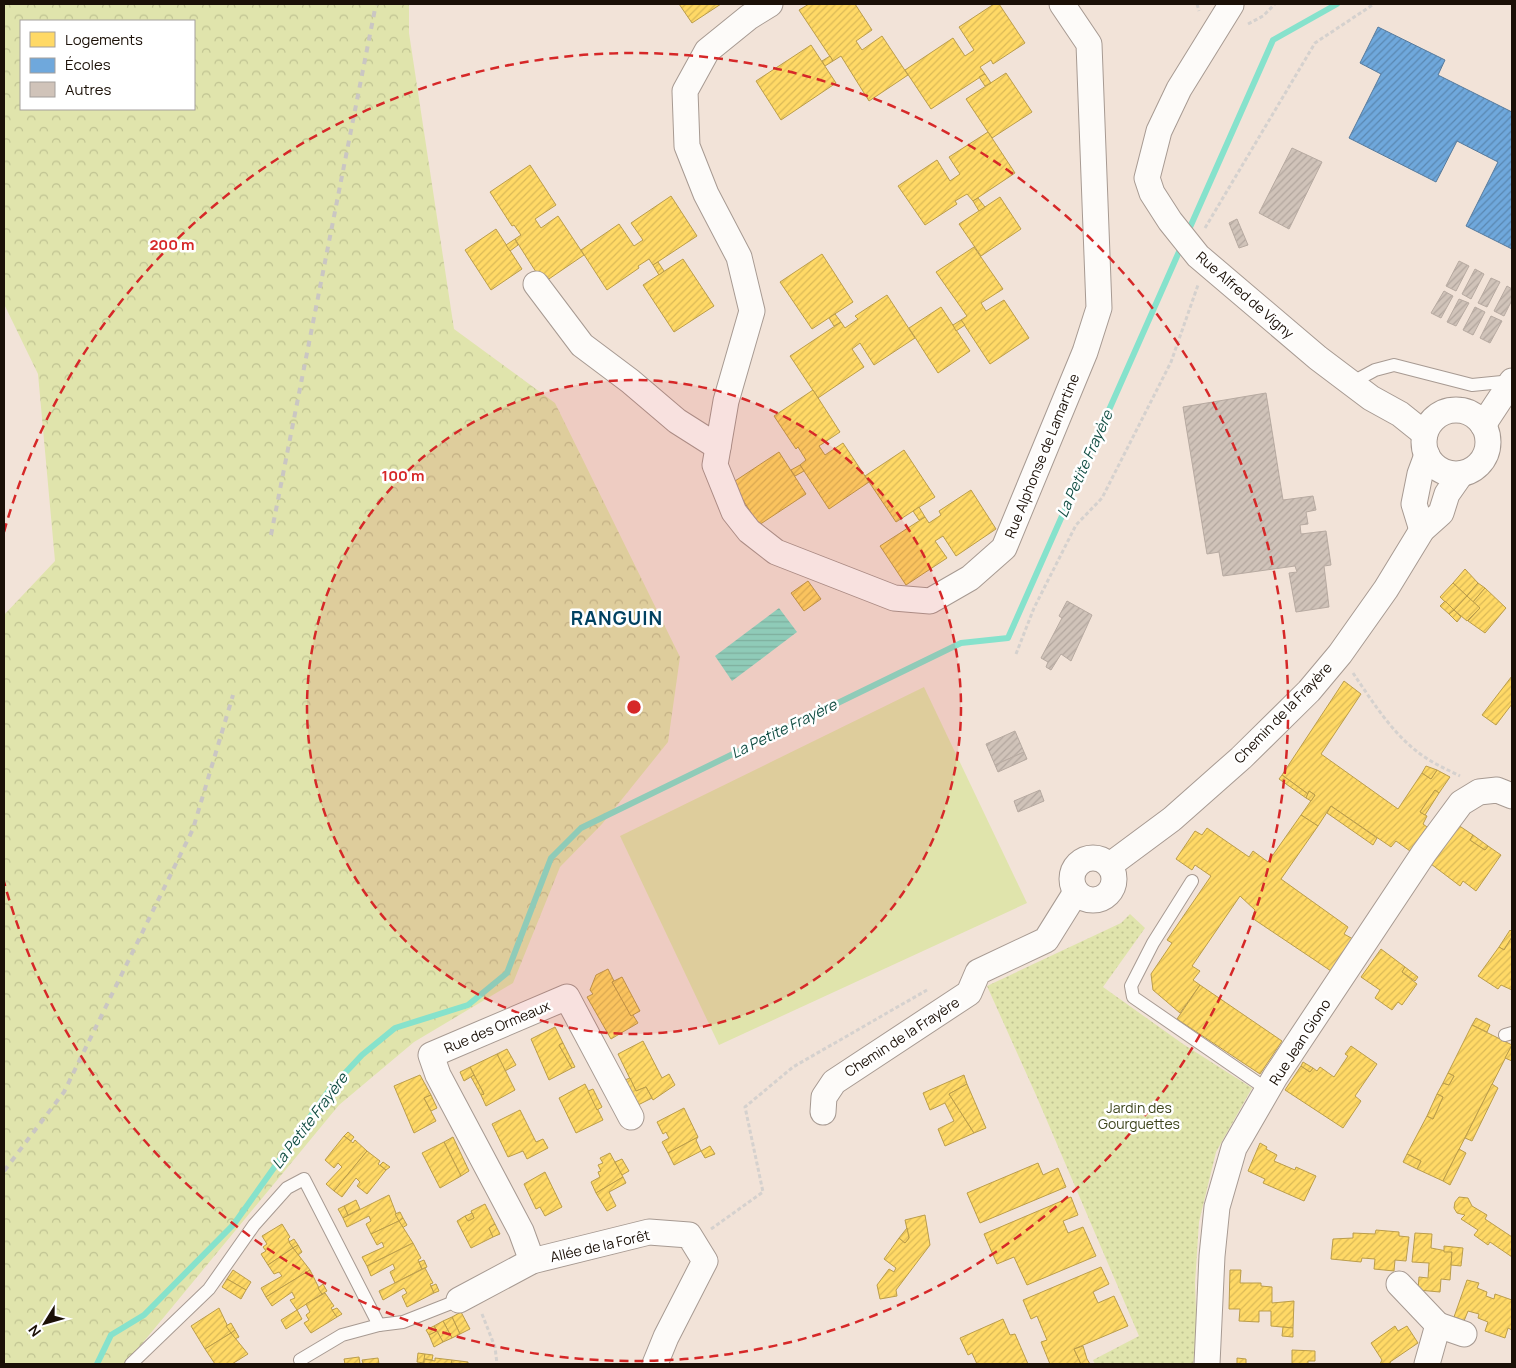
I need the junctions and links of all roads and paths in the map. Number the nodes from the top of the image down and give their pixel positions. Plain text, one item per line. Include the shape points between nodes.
1 (770, 4) edge
2 (1062, 4) edge
3 (1236, 4) edge
4 (1374, 4) edge
5 (1198, 256) junction
6 (536, 284) dead end
7 (1512, 381) edge
8 (1351, 383) junction
9 (1483, 424) junction
10 (1426, 444) junction
11 (718, 448) junction
12 (1461, 474) junction
13 (1422, 530) junction
14 (1016, 654) dead end
15 (1340, 654) junction
16 (1479, 792) junction
17 (1512, 796) edge
18 (1192, 881) dead end
19 (1268, 1090) junction
20 (823, 1112) dead end
21 (631, 1117) dead end
22 (532, 1261) junction
23 (1399, 1284) dead end
24 (466, 1296) junction
25 (379, 1325) junction
26 (1438, 1325) junction
27 (1464, 1334) dead end
28 (300, 1360) dead end
29 (131, 1364) edge
30 (497, 1364) edge
31 (655, 1364) edge
32 (1206, 1364) edge
33 (1427, 1364) edge

1 - 11 street, Rue Alphonse de Lamartine via 707,51 684,91 687,146 706,194 739,257 752,311 726,401
2 - 11 street, Rue Alphonse de Lamartine via 1089,44 1099,308 1085,352 1004,548 970,578 930,601 894,598 776,552 749,531 734,512 715,465
3 - 5 street, Rue Alfred de Vigny via 1179,89 1159,131 1146,178 1170,221
4 - 5 path via 1315,43 1202,232
5 - 8 street, Rue Alfred de Vigny
5 - 14 path via 1198,285 1171,362 1102,498 1076,525 1034,608
6 - 11 street via 582,345 630,381 676,422
7 - 8 lane via 1472,385 1394,365 1375,370
7 - 9 street
8 - 10 street, Rue Alfred de Vigny via 1400,414
9 - 10 street via 1469,413 1451,410 1435,418
9 - 12 street via 1487,433 1487,451 1477,466
10 - 12 street via 1433,464 1441,470
10 - 13 street via 1414,504
12 - 13 street, Chemin de la Frayère via 1447,494 1441,513
13 - 15 street, Chemin de la Frayère via 1386,589
15 - 16 path via 1383,715 1418,752 1472,782
15 - 20 street, Chemin de la Frayère via 1309,691 1241,758 1155,833 1110,866 1114,871 1114,885 1106,896 1094,901 1076,892 1046,940 978,972 969,992 834,1082 824,1097
16 - 17 street via 1497,790
16 - 19 street, Rue Jean Giono via 1461,803 1424,853
18 - 19 lane via 1153,943 1131,986 1134,997
19 - 32 street, Rue Jean Giono via 1234,1148 1217,1207
21 - 22 street, Rue des Ormeaux via 567,997 431,1055 438,1075 521,1231
22 - 24 street, Allée de la Forêt
22 - 31 street, Allée de la Forêt via 649,1232 689,1235 705,1261
23 - 26 street
24 - 25 lane, Allée de la Forêt via 403,1322
24 - 30 path via 495,1347
25 - 28 lane, Allée de la Forêt via 342,1335
25 - 29 lane via 304,1179 286,1188 254,1225 209,1288
26 - 27 street
26 - 33 street

